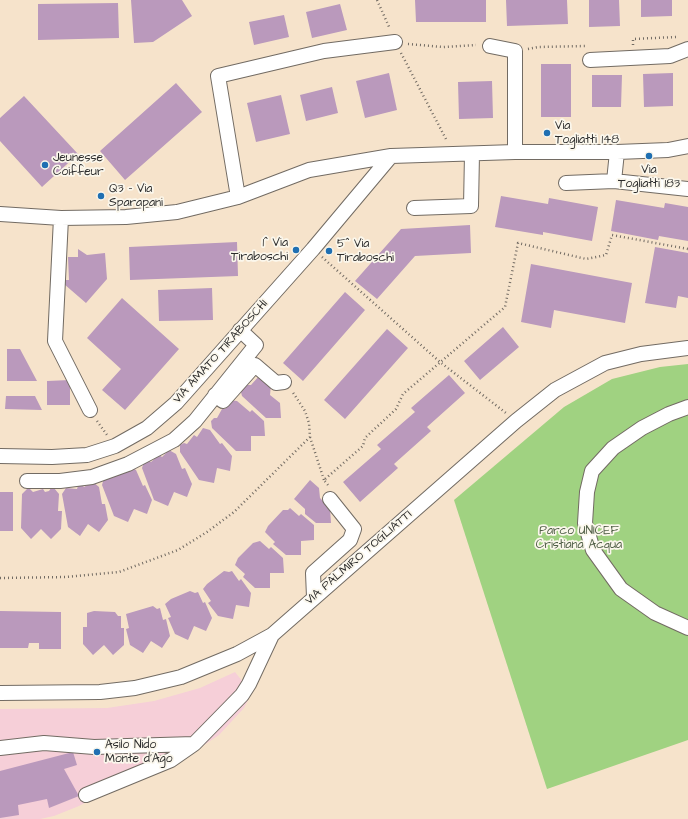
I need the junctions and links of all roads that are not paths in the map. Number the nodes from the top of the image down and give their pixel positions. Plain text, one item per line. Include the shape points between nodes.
1 (395, 42) road end
2 (490, 46) road end
3 (688, 50) edge
4 (590, 60) dead end
5 (688, 146) edge
6 (515, 152) junction
7 (617, 152) junction
8 (472, 154) junction
9 (391, 156) junction
10 (614, 181) junction
11 (566, 183) dead end
12 (688, 190) edge
13 (238, 197) junction
14 (414, 208) dead end
15 (0, 214) edge
16 (62, 218) junction
17 (240, 330) junction
18 (688, 348) edge
19 (284, 382) road end
20 (215, 395) junction
21 (688, 407) edge
22 (90, 410) road end
23 (0, 456) edge
24 (27, 481) dead end
25 (330, 499) road end
26 (314, 597) junction
27 (688, 628) edge
28 (272, 635) junction
29 (0, 693) edge
30 (194, 744) junction
31 (0, 748) edge
32 (86, 795) dead end

1 - 13 street via 324,51 218,76
2 - 6 street via 515,51
3 - 4 street via 670,56
5 - 7 street via 668,150
6 - 7 street
6 - 8 street
7 - 10 street
8 - 9 street
8 - 14 street via 471,206
9 - 13 street via 309,170
9 - 17 street, VIA AMATO TIRABOSCHI via 313,249
10 - 11 street
10 - 12 street
13 - 16 street via 177,212 126,217
15 - 16 street
16 - 22 street via 55,341
17 - 20 street via 256,346
17 - 23 street, VIA AMATO TIRABOSCHI via 176,403 147,428 115,446 87,455
18 - 26 street, VIA PALMIRO TOGLIATTI via 641,354 605,363 555,390
19 - 20 street via 276,383 255,365 223,401
20 - 24 street via 195,421 174,440 128,464 92,477 60,481
21 - 27 street via 642,428 613,448 592,471 587,492 585,523 593,550 621,589 655,613
25 - 26 street via 354,529 350,540 313,573
26 - 28 street, VIA PALMIRO TOGLIATTI
28 - 29 street, VIA PALMIRO TOGLIATTI via 237,654 181,677 135,688 100,692
28 - 30 street via 242,696
30 - 31 street via 94,747 44,744
30 - 32 street via 171,760

